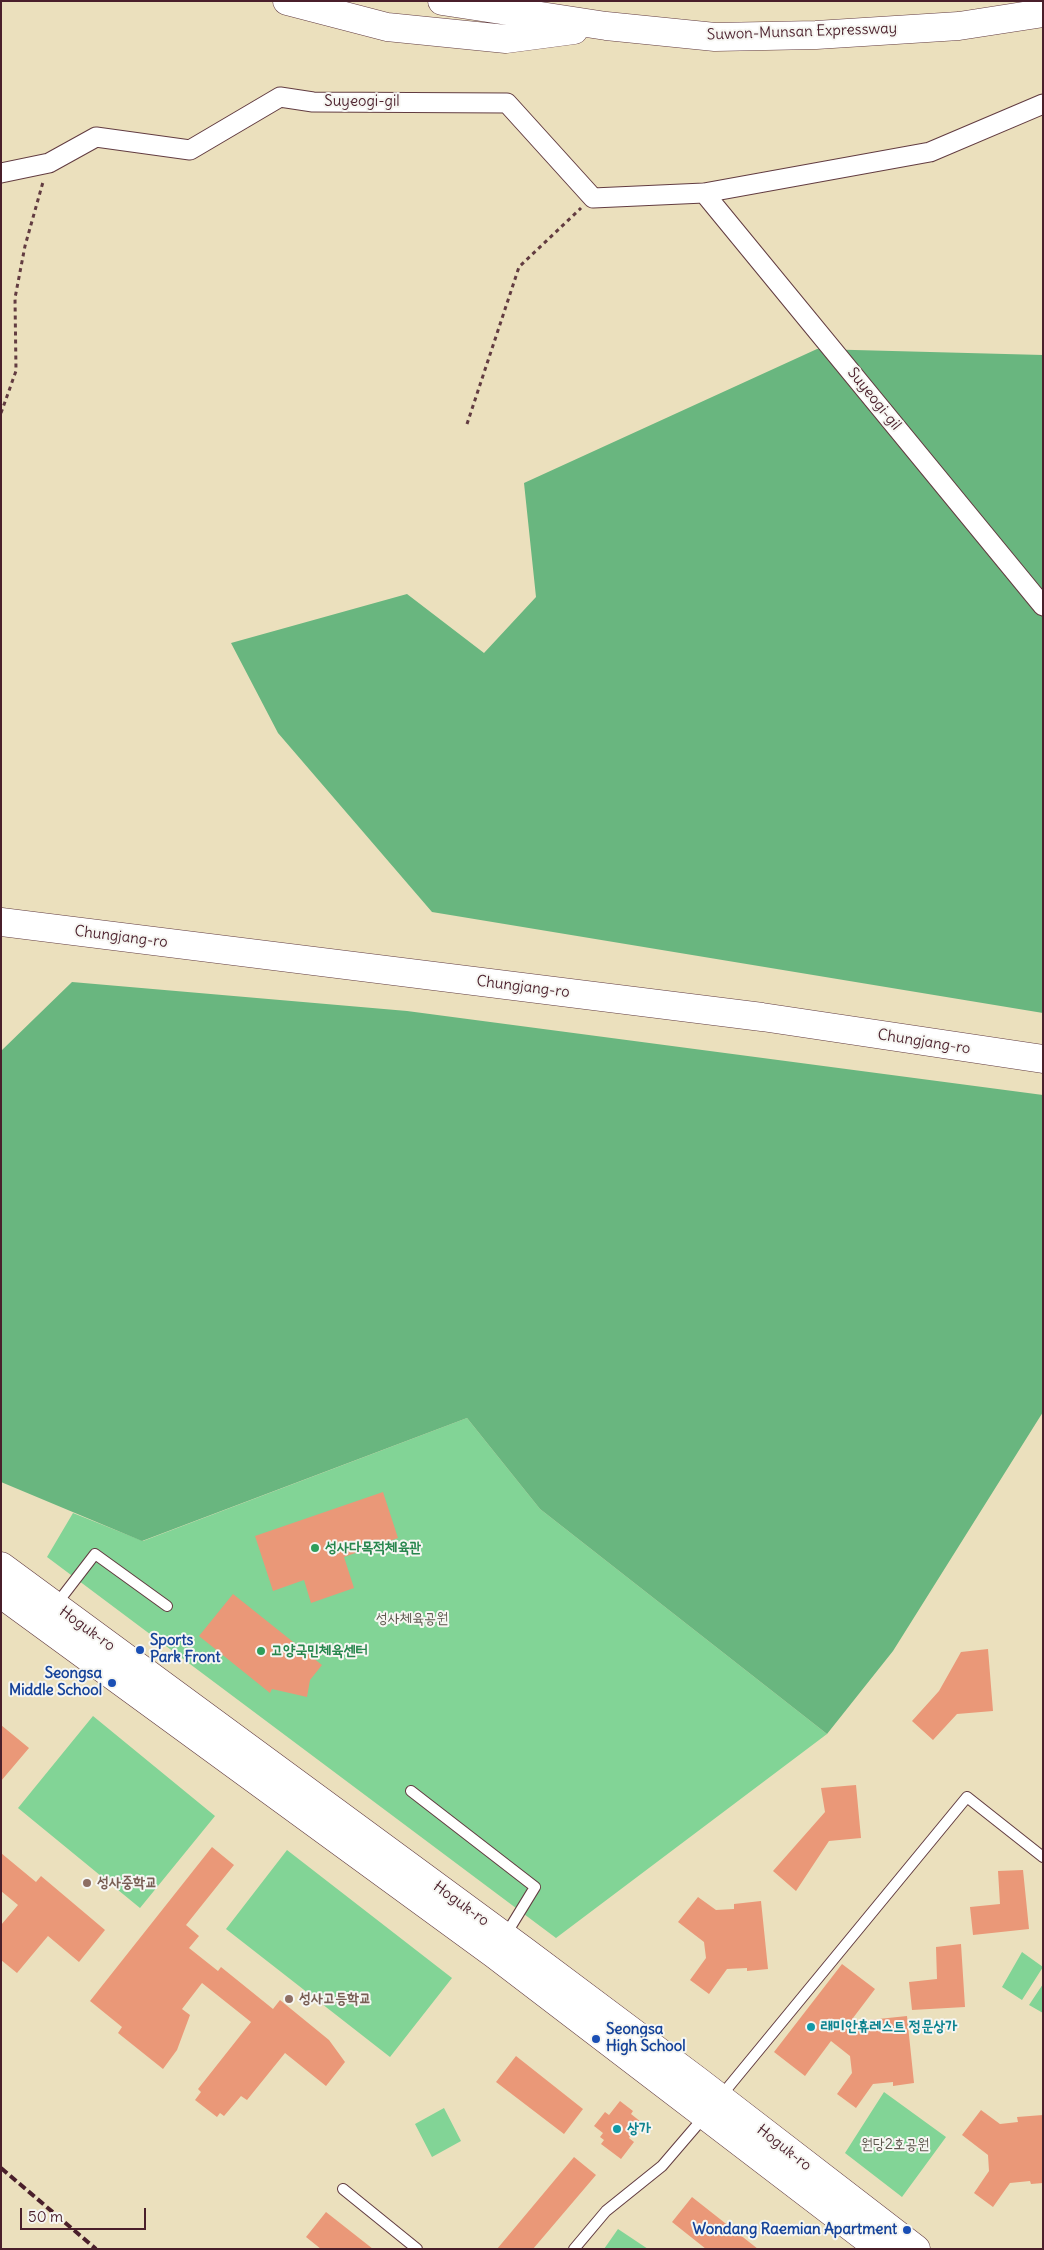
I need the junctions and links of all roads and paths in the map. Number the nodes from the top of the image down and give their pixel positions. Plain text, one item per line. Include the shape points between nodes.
1 (287, 1) edge
2 (442, 1) edge
3 (1043, 13) edge
4 (606, 26) junction
5 (1043, 104) edge
6 (49, 163) junction
7 (1, 173) edge
8 (704, 193) junction
9 (593, 198) junction
10 (1, 413) edge
11 (467, 424) dead end
12 (1043, 606) edge
13 (1, 922) edge
14 (1043, 1060) edge
15 (1, 1566) edge
16 (1, 1594) edge
17 (167, 1606) dead end
18 (50, 1616) junction
19 (411, 1792) dead end
20 (1043, 1857) edge
21 (499, 1946) junction
22 (712, 2106) junction
23 (343, 2189) dead end
24 (417, 2249) edge
25 (574, 2249) edge
26 (880, 2249) edge
27 (916, 2249) edge

1 - 4 main road via 387,27 506,39
2 - 4 main road, Suwon-Munsan Expressway
3 - 4 main road, Suwon-Munsan Expressway via 958,26 816,35 715,37
5 - 8 street via 930,152
6 - 7 street, Suyeogi-gil
6 - 9 street, Suyeogi-gil via 96,137 190,150 280,97 313,102 507,103
6 - 10 path via 25,246 15,298 16,371
8 - 9 street
8 - 12 street, Suyeogi-gil
9 - 11 path via 519,266
13 - 14 main road, Chungjang-ro via 762,1017
15 - 18 main road, Hoguk-ro
16 - 18 main road, Hoguk-ro
17 - 18 lane via 95,1554
18 - 21 main road, Hoguk-ro
19 - 21 lane via 535,1887
20 - 22 lane via 967,1797
21 - 22 main road, Hoguk-ro
22 - 25 lane via 662,2166 606,2211
22 - 26 main road, Hoguk-ro
22 - 27 main road, Hoguk-ro
23 - 24 lane

